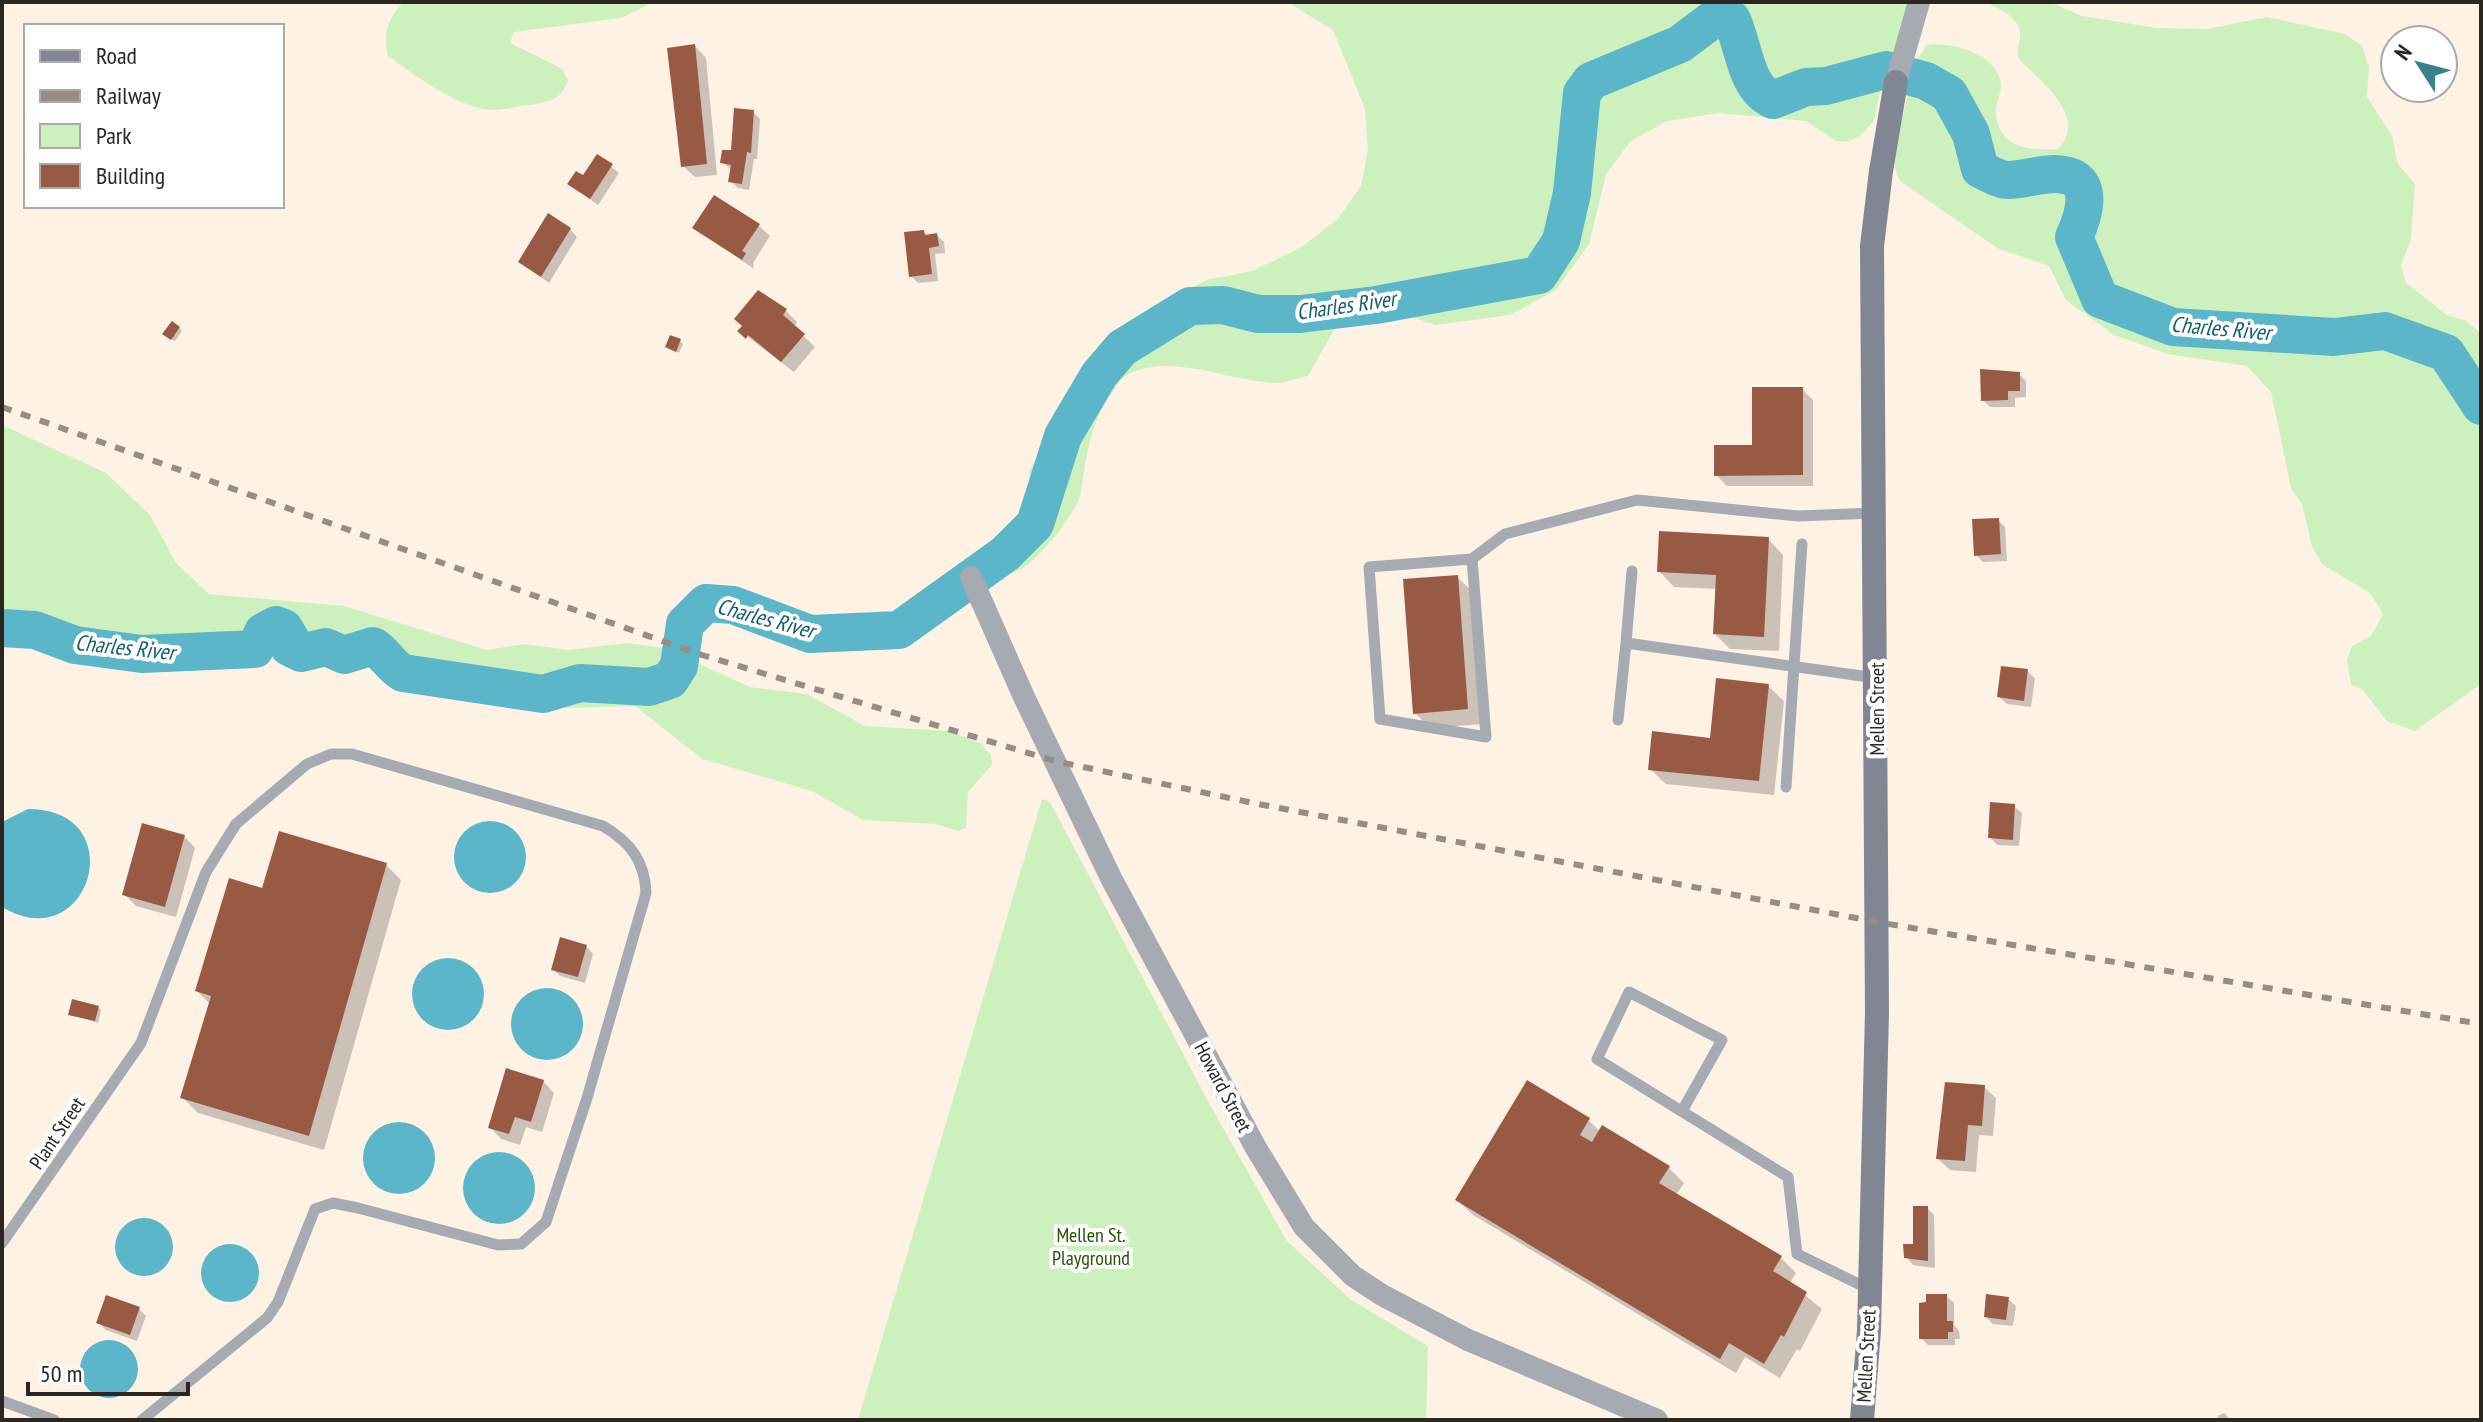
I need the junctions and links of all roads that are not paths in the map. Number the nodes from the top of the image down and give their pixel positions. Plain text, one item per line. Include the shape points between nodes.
1 (1919, 2) edge
2 (1899, 73) joint
3 (1876, 513) junction
4 (1802, 544) dead end
5 (1472, 559) junction
6 (1632, 571) dead end
7 (971, 577) dead end
8 (1626, 643) junction
9 (1795, 667) junction
10 (1877, 678) junction
11 (1618, 720) dead end
12 (1786, 787) dead end
13 (1682, 1111) junction
14 (2, 1243) edge
15 (1870, 1290) junction
16 (2, 1401) edge
17 (54, 1420) edge
18 (142, 1420) edge
19 (1657, 1420) edge
20 (1862, 1420) edge

1 - 2 street, Mellen Street
2 - 3 street, Mellen Street via 1872,246
3 - 5 lane via 1798,516 1637,500 1505,534
3 - 10 street, Mellen Street
4 - 9 lane
5 - 5 lane via 1486,737 1380,719 1369,567
6 - 8 lane
7 - 19 street, Howard Street via 1112,880 1304,1227 1353,1276 1382,1295 1468,1340
8 - 9 lane
8 - 11 lane
9 - 10 lane
9 - 12 lane
10 - 15 street, Mellen Street
13 - 13 lane via 1597,1059 1629,992 1722,1040
13 - 15 lane via 1788,1177 1797,1254
14 - 18 lane, Plant Street via 141,1043 206,872 236,824 307,764 331,754 352,754 603,826 623,838 646,877 640,917 546,1222 521,1244 498,1245 333,1203 315,1209 267,1318
15 - 20 street, Mellen Street
16 - 17 lane

